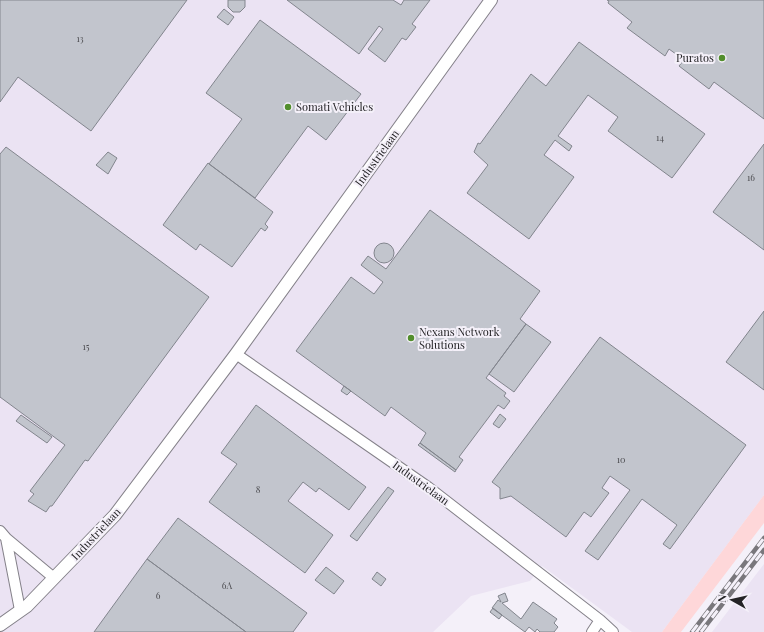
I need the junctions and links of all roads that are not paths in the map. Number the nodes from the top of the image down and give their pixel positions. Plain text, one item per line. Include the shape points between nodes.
1 (491, 0) edge
2 (236, 354) junction
3 (3, 534) edge
4 (54, 578) junction
5 (20, 610) junction
6 (600, 620) junction
7 (0, 625) edge
8 (592, 632) edge
9 (613, 632) edge

1 - 2 street, Industrielaan
2 - 4 street, Industrielaan via 115,515
2 - 6 street, Industrielaan via 428,487
3 - 4 street
3 - 5 street
4 - 5 street, Industrielaan
5 - 7 street, Industrielaan
6 - 8 street
6 - 9 street, Industrielaan

